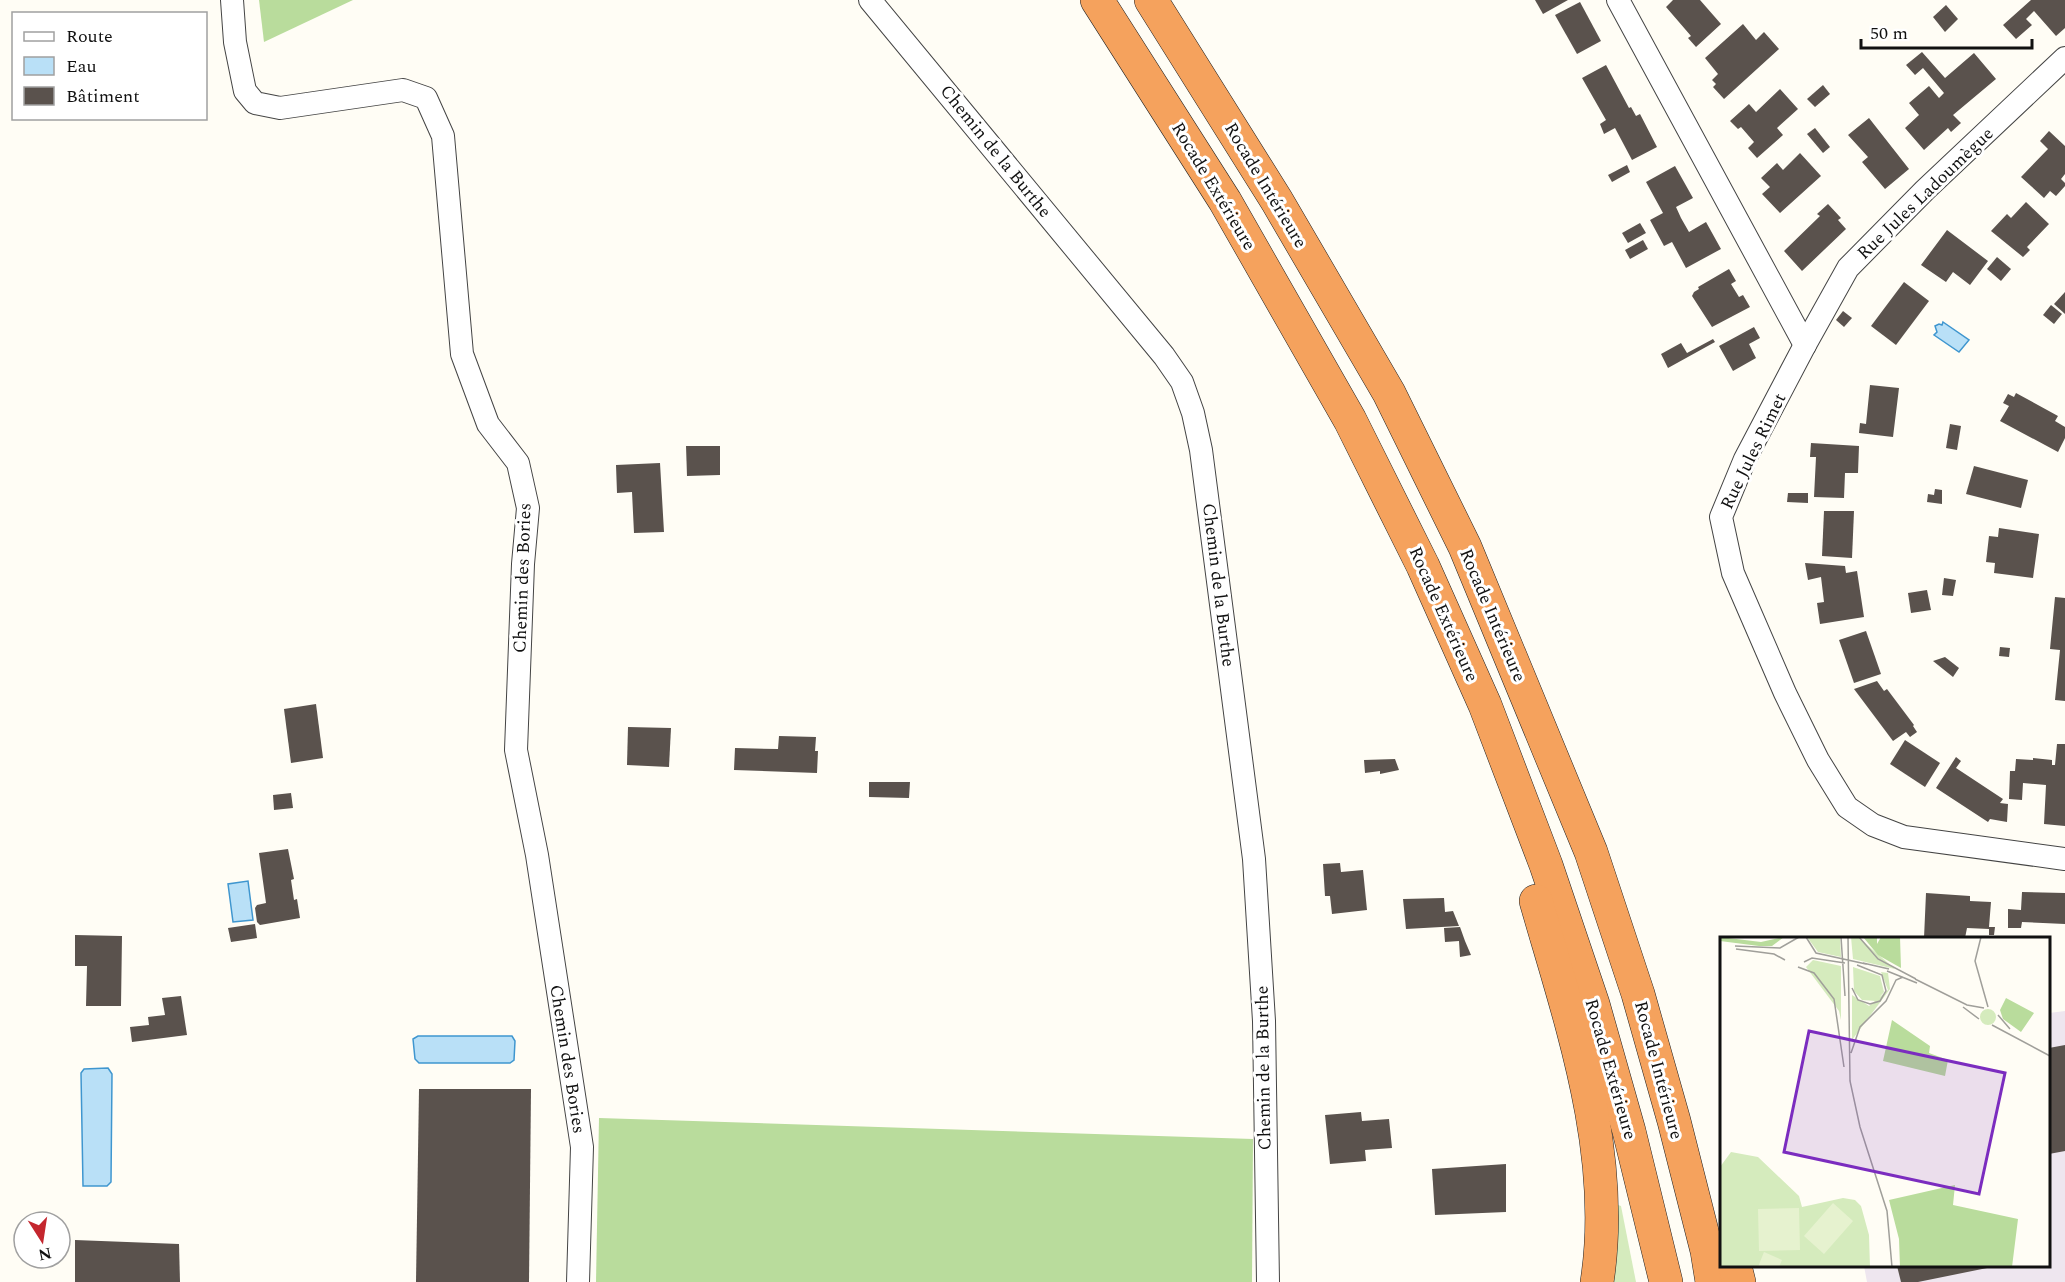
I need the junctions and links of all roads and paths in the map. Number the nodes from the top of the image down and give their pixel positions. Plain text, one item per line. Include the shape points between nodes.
1 (232, 0) edge
2 (870, 0) edge
3 (1097, 0) edge
4 (1151, 0) edge
5 (1617, 0) edge
6 (2065, 58) edge
7 (1805, 345) junction
8 (1485, 705) junction
9 (2065, 859) edge
10 (1638, 994) junction
11 (1720, 1209) edge
12 (1735, 1267) edge
13 (578, 1282) edge
14 (1268, 1282) edge
15 (1597, 1282) edge
16 (1666, 1282) edge
17 (1712, 1282) edge
18 (1739, 1282) edge

1 - 13 street, Chemin des Bories via 245,91 255,103 280,108 404,90 426,98 443,136 462,354 488,424 518,463 528,508 516,750 537,855 582,1148
2 - 14 street, Chemin de la Burthe via 1164,356 1182,382 1194,413 1254,860 1264,1021
3 - 8 highway, Rocade Extérieure via 1225,201 1350,420 1423,566
4 - 10 highway, Rocade Intérieure via 1277,201 1383,383 1465,547 1590,852
5 - 7 street
6 - 7 street, Rue Jules Ladoumègue via 1848,268
7 - 9 street, Rue Jules Rimet via 1745,459 1721,517 1733,573 1818,760 1847,807 1873,825 1904,837
8 - 15 highway via 1578,1052 1595,1133 1602,1203
8 - 16 highway, Rocade Extérieure via 1546,865 1593,1004
10 - 11 highway via 1690,1116
10 - 17 highway, Rocade Intérieure via 1680,1143
12 - 18 highway

